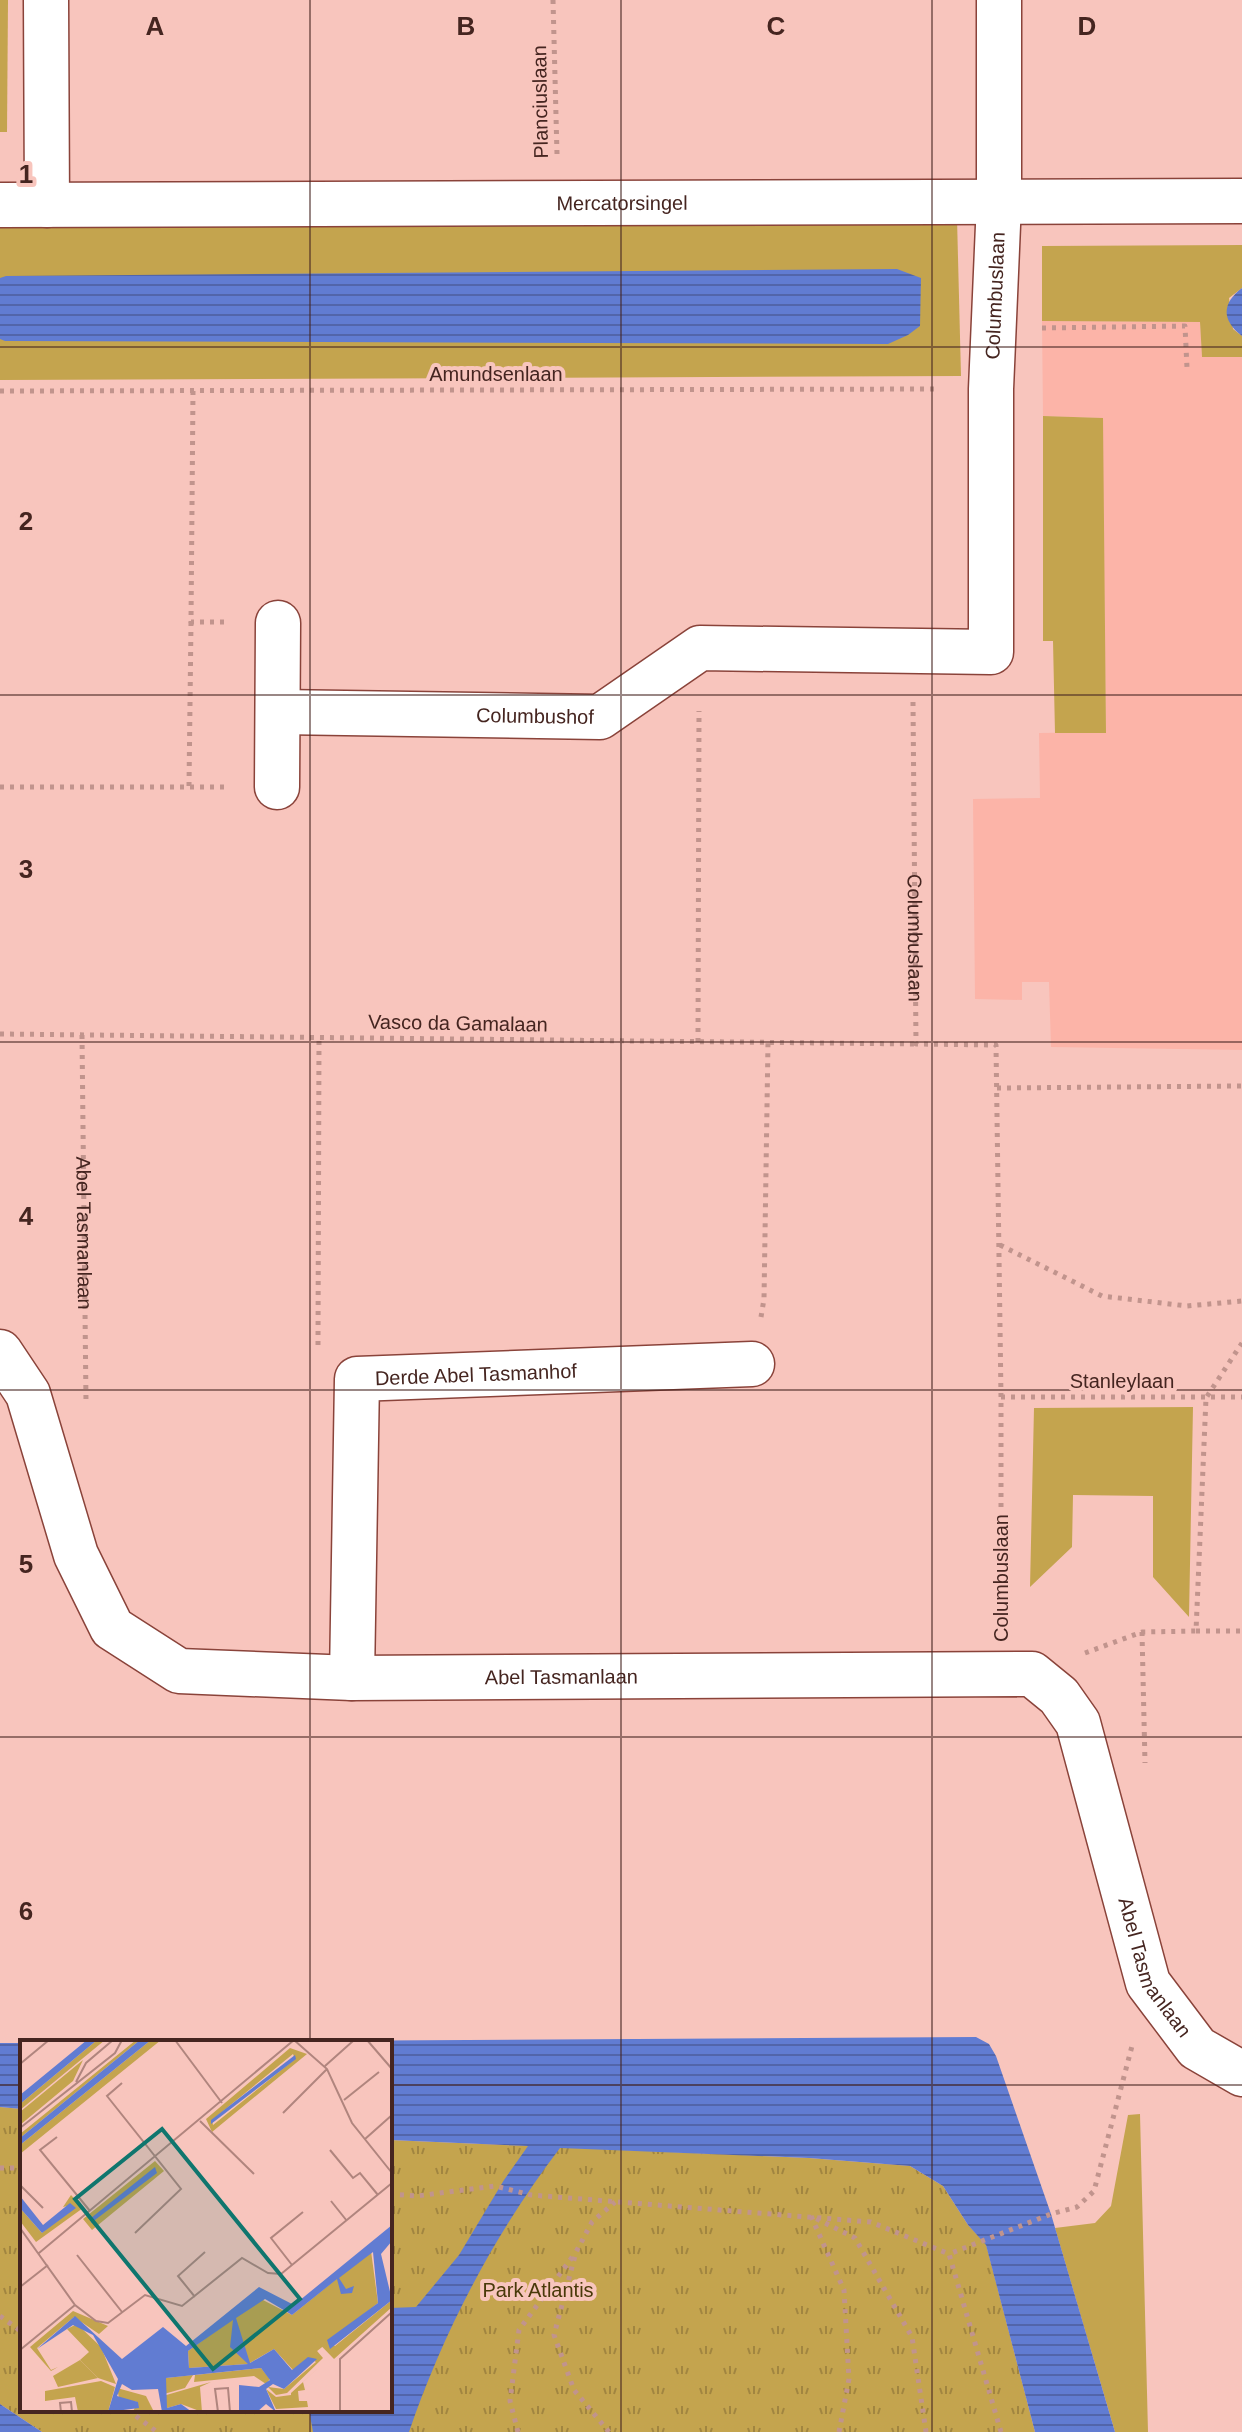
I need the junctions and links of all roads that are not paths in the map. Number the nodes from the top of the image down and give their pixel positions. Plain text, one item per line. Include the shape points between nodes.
1 (46, 0) edge
2 (999, 0) edge
3 (1242, 201) edge
4 (999, 202) junction
5 (0, 205) edge
6 (47, 205) junction
7 (278, 623) road end
8 (700, 648) joint
9 (279, 712) junction
10 (277, 787) road end
11 (0, 1352) edge
12 (752, 1364) road end
13 (352, 1678) junction
14 (1242, 2074) edge

1 - 6 street
2 - 4 street, Columbuslaan
3 - 4 street, Mercatorsingel
4 - 6 street, Mercatorsingel
4 - 8 street, Columbuslaan via 991,389 991,652
5 - 6 street, Mercatorsingel
7 - 9 street
8 - 9 street, Columbushof via 600,717
9 - 10 street
11 - 13 street, Abel Tasmanlaan via 28,1394 76,1555 112,1628 179,1671
12 - 13 street, Derde Abel Tasmanhof via 357,1379
13 - 14 street, Abel Tasmanlaan via 1016,1673 1059,1696 1078,1723 1148,1983 1197,2048

